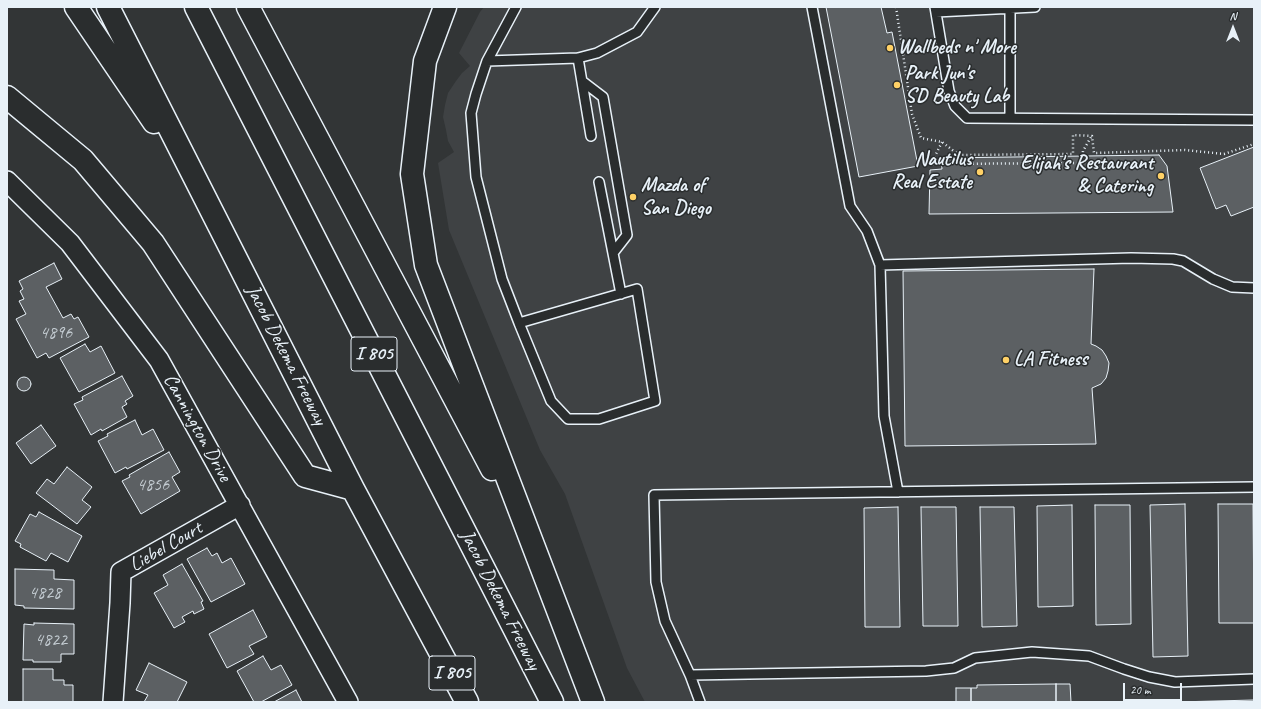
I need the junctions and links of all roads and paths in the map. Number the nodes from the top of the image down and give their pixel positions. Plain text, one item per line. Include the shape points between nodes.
1 (76, 7) edge
2 (108, 7) edge
3 (196, 7) edge
4 (248, 7) edge
5 (445, 7) edge
6 (516, 7) edge
7 (655, 7) edge
8 (812, 7) edge
9 (1010, 7) edge
10 (1036, 7) edge
11 (936, 9) edge
12 (578, 58) junction
13 (487, 61) junction
14 (582, 81) junction
15 (7, 97) edge
16 (1010, 118) junction
17 (1254, 120) edge
18 (591, 136) dead end
19 (1092, 136) dead end
20 (942, 142) dead end
21 (7, 181) edge
22 (599, 182) dead end
23 (208, 202) junction
24 (613, 253) junction
25 (880, 265) junction
26 (1254, 288) edge
27 (621, 294) junction
28 (519, 323) junction
29 (1254, 487) edge
30 (353, 488) junction
31 (898, 492) junction
32 (240, 505) junction
33 (546, 576) junction
34 (690, 675) junction
35 (1254, 679) edge
36 (113, 702) edge
37 (348, 702) edge
38 (467, 702) edge
39 (552, 702) edge
40 (593, 702) edge
41 (700, 702) edge

1 - 23 highway
2 - 23 highway, Jacob Dekema Freeway / I 805
3 - 39 highway, Jacob Dekema Freeway / I 805
4 - 33 highway
5 - 33 highway via 425,61 412,174 426,265
6 - 13 lane
7 - 12 lane via 637,32 597,54
8 - 25 lane via 850,206 867,231
9 - 10 lane
9 - 11 lane
9 - 16 lane
11 - 16 lane via 949,91 955,106 967,118
12 - 13 lane
12 - 14 lane
13 - 28 lane via 471,113 476,177 502,279
14 - 18 lane
14 - 24 lane via 603,97 626,235
15 - 30 highway via 83,160 153,243 305,476
16 - 17 lane
19 - 20 path via 1082,151 1082,164 933,164
21 - 32 street, Cannington Drive via 70,243 159,360
22 - 24 lane
23 - 30 highway, Jacob Dekema Freeway / I 805
24 - 27 lane
25 - 26 lane via 1173,259 1183,261 1232,287
25 - 31 lane via 884,416
27 - 28 lane
27 - 28 lane via 636,289 655,402 598,419 568,419 551,402
29 - 31 lane
30 - 38 highway, Jacob Dekema Freeway / I 805
31 - 34 lane via 654,495 656,582 664,621
32 - 36 street, Liebel Court via 121,572
32 - 37 street, Cannington Drive
33 - 40 highway
34 - 35 lane via 926,671 954,668 975,658 1032,652 1090,656 1149,677 1175,682
34 - 41 lane

